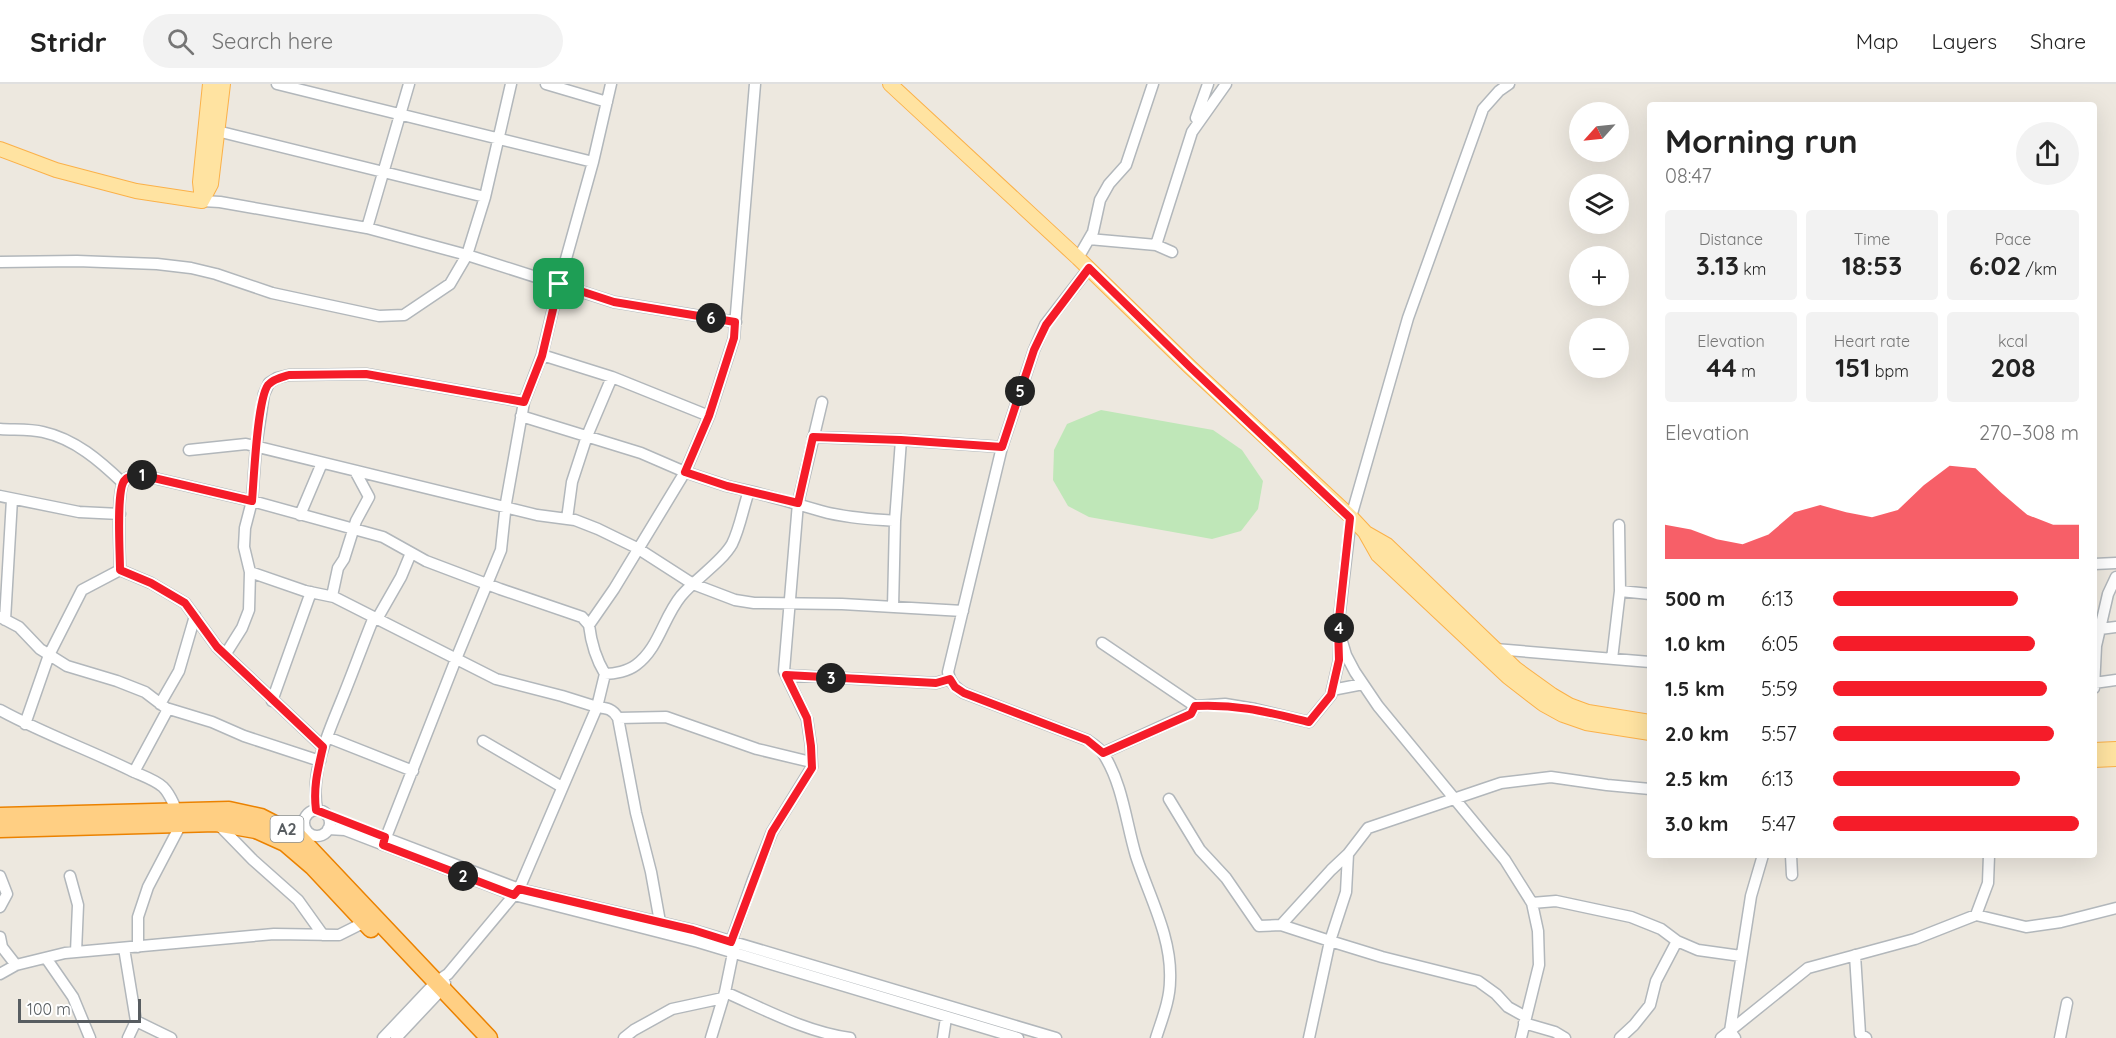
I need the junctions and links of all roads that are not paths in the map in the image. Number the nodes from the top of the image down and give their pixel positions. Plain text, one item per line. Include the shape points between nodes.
1 (210, 84) edge
2 (223, 84) edge
3 (277, 84) edge
4 (409, 84) edge
5 (511, 84) edge
6 (546, 84) edge
7 (611, 84) edge
8 (755, 84) edge
9 (890, 84) edge
10 (1153, 84) edge
11 (1208, 84) edge
12 (1226, 84) edge
13 (1509, 84) edge
14 (607, 102) junction
15 (399, 115) junction
16 (217, 131) junction
17 (1192, 132) junction
18 (498, 138) junction
19 (0, 148) edge
20 (593, 162) junction
21 (383, 173) junction
22 (485, 197) junction
23 (202, 201) junction
24 (367, 228) junction
25 (1089, 239) junction
26 (1156, 245) junction
27 (1172, 252) dead end
28 (466, 255) junction
29 (0, 262) edge
30 (1084, 263) junction
31 (559, 284) junction
32 (735, 322) junction
33 (542, 356) junction
34 (612, 377) junction
35 (524, 402) junction
36 (822, 402) dead end
37 (521, 416) junction
38 (709, 416) junction
39 (0, 429) edge
40 (587, 436) junction
41 (813, 437) junction
42 (901, 440) junction
43 (256, 447) junction
44 (1002, 447) junction
45 (189, 450) dead end
46 (322, 463) junction
47 (355, 471) junction
48 (685, 472) junction
49 (123, 483) junction
50 (749, 491) junction
51 (0, 496) edge
52 (12, 499) junction
53 (252, 501) junction
54 (798, 503) junction
55 (506, 508) junction
56 (120, 514) junction
57 (300, 515) junction
58 (1350, 518) junction
59 (567, 519) junction
60 (895, 521) junction
61 (1619, 525) dead end
62 (353, 530) junction
63 (637, 548) junction
64 (411, 553) junction
65 (2116, 563) edge
66 (2097, 564) edge
67 (120, 570) junction
68 (250, 572) junction
69 (2116, 577) edge
70 (487, 584) junction
71 (693, 584) junction
72 (1620, 591) junction
73 (312, 592) junction
74 (1647, 594) edge
75 (332, 596) junction
76 (789, 603) junction
77 (892, 607) junction
78 (963, 611) junction
79 (195, 616) junction
80 (3, 618) edge
81 (376, 618) junction
82 (589, 625) junction
83 (2116, 627) edge
84 (1338, 628) junction
85 (2100, 629) junction
86 (2097, 642) edge
87 (1102, 643) dead end
88 (1492, 653) junction
89 (50, 655) junction
90 (225, 655) junction
91 (456, 659) junction
92 (1612, 659) junction
93 (1647, 662) edge
94 (606, 674) junction
95 (786, 675) junction
96 (950, 679) junction
97 (2116, 680) edge
98 (2097, 683) edge
99 (1363, 684) junction
100 (1332, 690) junction
101 (272, 701) junction
102 (164, 706) junction
103 (1195, 706) junction
104 (597, 707) junction
105 (0, 710) edge
106 (618, 717) junction
107 (1647, 722) edge
108 (25, 724) junction
109 (1647, 733) edge
110 (483, 741) dead end
111 (325, 742) junction
112 (2116, 749) edge
113 (2097, 750) edge
114 (1103, 753) junction
115 (2116, 759) edge
116 (2097, 760) edge
117 (320, 761) junction
118 (812, 762) junction
119 (413, 771) junction
120 (134, 772) junction
121 (562, 787) junction
122 (1647, 789) edge
123 (1169, 799) dead end
124 (1455, 799) junction
125 (316, 810) junction
126 (0, 816) edge
127 (214, 816) junction
128 (328, 816) junction
129 (179, 818) junction
130 (0, 829) edge
131 (294, 832) junction
132 (384, 841) junction
133 (315, 843) junction
134 (1348, 854) junction
135 (1762, 858) edge
136 (1791, 858) edge
137 (1989, 858) edge
138 (1792, 875) dead end
139 (0, 876) edge
140 (70, 876) dead end
141 (516, 892) junction
142 (1532, 903) junction
143 (0, 907) edge
144 (2116, 908) edge
145 (1976, 915) junction
146 (365, 922) junction
147 (660, 922) junction
148 (1281, 925) junction
149 (323, 935) junction
150 (0, 937) edge
151 (1330, 940) junction
152 (1677, 941) junction
153 (138, 947) junction
154 (732, 947) junction
155 (124, 948) junction
156 (76, 952) junction
157 (1855, 955) junction
158 (1741, 956) junction
159 (46, 958) junction
160 (0, 961) edge
161 (16, 965) junction
162 (0, 974) edge
163 (438, 986) junction
164 (724, 995) junction
165 (2067, 1003) dead end
166 (946, 1018) junction
167 (1525, 1020) junction
168 (136, 1021) junction
169 (1043, 1036) edge
170 (1729, 1036) edge
171 (90, 1038) edge
172 (128, 1038) edge
173 (171, 1038) edge
174 (383, 1038) edge
175 (396, 1038) edge
176 (474, 1038) edge
177 (489, 1038) edge
178 (624, 1038) edge
179 (711, 1038) edge
180 (850, 1038) edge
181 (944, 1038) edge
182 (1018, 1038) edge
183 (1056, 1038) edge
184 (1156, 1038) edge
185 (1309, 1038) edge
186 (1521, 1038) edge
187 (1564, 1038) edge
188 (1620, 1038) edge
189 (1866, 1038) edge
190 (2060, 1038) edge

1 - 23 main road via 200,182
2 - 16 main road
3 - 15 street
4 - 15 street
5 - 18 street
6 - 14 street
7 - 14 street
8 - 32 street
9 - 30 main road
10 - 25 street via 1126,165 1100,200
11 - 17 street
12 - 17 street
13 - 58 street via 1483,109 1408,318
14 - 20 street
15 - 18 street
15 - 21 street
16 - 21 street
16 - 23 main road via 211,184
17 - 26 street
18 - 20 street
18 - 22 street
19 - 23 main road via 57,170 136,191
20 - 31 street
21 - 22 street
21 - 24 street
22 - 28 street
23 - 24 street
24 - 28 street
25 - 26 street
25 - 30 street
26 - 27 street
28 - 29 street via 450,284 404,315 379,316 272,293 191,268 77,261
28 - 31 street
30 - 44 street via 1034,350
30 - 58 main road
31 - 32 street via 614,302
31 - 33 street
32 - 38 street via 734,338
33 - 34 street
33 - 35 street
34 - 38 street
34 - 40 street
35 - 37 street
35 - 43 street via 366,374 289,375 269,383
36 - 41 street
37 - 40 street
37 - 55 street
38 - 48 street
39 - 49 street via 43,432 73,443
40 - 48 street
40 - 59 street via 572,482
41 - 42 street
41 - 54 street
42 - 44 street
42 - 60 street
43 - 45 street via 246,444
43 - 46 street
43 - 53 street
44 - 78 street
46 - 47 street
46 - 57 street
47 - 55 street
47 - 62 street via 369,496
48 - 50 street
48 - 63 street
49 - 53 street via 129,476 141,475
49 - 56 street
50 - 54 street
50 - 71 street via 732,543 722,558
51 - 52 street
52 - 56 street via 79,512
52 - 80 street
53 - 57 street
53 - 68 street via 244,547
54 - 60 street via 822,512
54 - 76 street
55 - 59 street
55 - 70 street via 501,550
56 - 67 street
57 - 62 street
58 - 84 street
58 - 88 main road via 1387,545
59 - 63 street
60 - 77 street
61 - 72 street
62 - 64 street via 383,537
62 - 75 street
63 - 71 street
63 - 82 street
64 - 70 street
64 - 81 street
65 - 66 street
67 - 79 street via 185,603
67 - 89 street via 82,590
68 - 73 street
68 - 90 street via 249,610
69 - 85 street
70 - 82 street via 582,617
70 - 91 street
71 - 76 street via 735,600
71 - 94 street via 669,614 659,638 636,665
72 - 74 street
72 - 92 street
73 - 75 street
73 - 101 street
75 - 81 street
76 - 77 street
76 - 95 street
77 - 78 street
78 - 96 street via 948,672
79 - 90 street
79 - 102 street via 180,671
80 - 89 street via 20,627
81 - 91 street
81 - 111 street
82 - 94 street via 600,666
83 - 85 street
84 - 99 street via 1346,655
84 - 100 street via 1339,660
85 - 86 street
87 - 103 street
88 - 92 street
88 - 107 main road via 1569,705
88 - 109 main road via 1508,677 1563,716
89 - 102 street via 67,666 145,692
89 - 108 street
90 - 101 street
91 - 104 street via 496,679
91 - 119 street
92 - 93 street
94 - 104 street
95 - 96 street via 936,683
95 - 118 street via 807,718
96 - 114 street via 964,693 1087,740
97 - 98 street
99 - 100 street
99 - 124 street
100 - 103 street via 1309,722 1226,704
101 - 111 street
102 - 117 street
102 - 120 street
103 - 114 street via 1191,714
104 - 106 street via 608,708
104 - 121 street
105 - 108 street
106 - 118 street via 666,717 756,749
106 - 147 street
108 - 120 street
110 - 121 street
111 - 117 street
111 - 119 street
112 - 113 main road
114 - 184 street via 1116,782 1169,958 1167,1005
115 - 116 main road
117 - 125 street via 315,780
118 - 154 street via 772,832
119 - 132 street
120 - 129 street via 165,789
121 - 141 street
122 - 124 street via 1551,777 1501,783
123 - 148 street via 1200,850 1226,878 1259,926
124 - 134 street via 1368,828
124 - 142 street via 1505,860
125 - 128 street
125 - 131 street via 309,812
126 - 129 highway, A2
127 - 129 highway, A2
127 - 131 highway, A2 via 256,830
127 - 149 street via 253,860 298,900
128 - 132 street
128 - 133 street via 330,824
129 - 130 highway, A2
129 - 153 street via 138,917
131 - 133 highway, A2
131 - 133 street via 307,832
132 - 133 street via 345,830
132 - 141 street
133 - 146 highway, A2
133 - 163 highway, A2
134 - 148 street
134 - 151 street via 1346,892
135 - 158 street
136 - 138 street
137 - 145 street via 1988,883
139 - 143 street via 7,894
140 - 156 street via 78,905
141 - 147 street
141 - 154 street via 677,937
141 - 163 street
142 - 152 street via 1556,901 1631,917 1661,929
142 - 167 street via 1539,931 1539,965
144 - 145 street via 2026,927
145 - 157 street via 1915,939
146 - 149 street via 339,935
146 - 163 highway, A2
147 - 154 street
148 - 151 street
149 - 153 street via 274,934
150 - 161 street via 2,947
151 - 167 street via 1478,981
151 - 185 street
152 - 158 street via 1698,950
152 - 188 street via 1656,981 1650,1005
153 - 155 street
154 - 164 street
154 - 166 street
154 - 169 street
155 - 156 street
155 - 168 street
156 - 159 street
157 - 170 street via 1808,968
157 - 189 street via 1860,1034
158 - 170 street
159 - 161 street
159 - 171 street via 74,997
160 - 161 street
161 - 162 street
163 - 174 street
163 - 175 street
163 - 176 highway, A2
163 - 177 highway, A2
164 - 178 street via 672,1009
164 - 179 street
164 - 180 street via 828,1035
165 - 190 street
166 - 181 street
166 - 182 street
167 - 186 street
167 - 187 street
168 - 172 street
168 - 173 street
169 - 183 street

